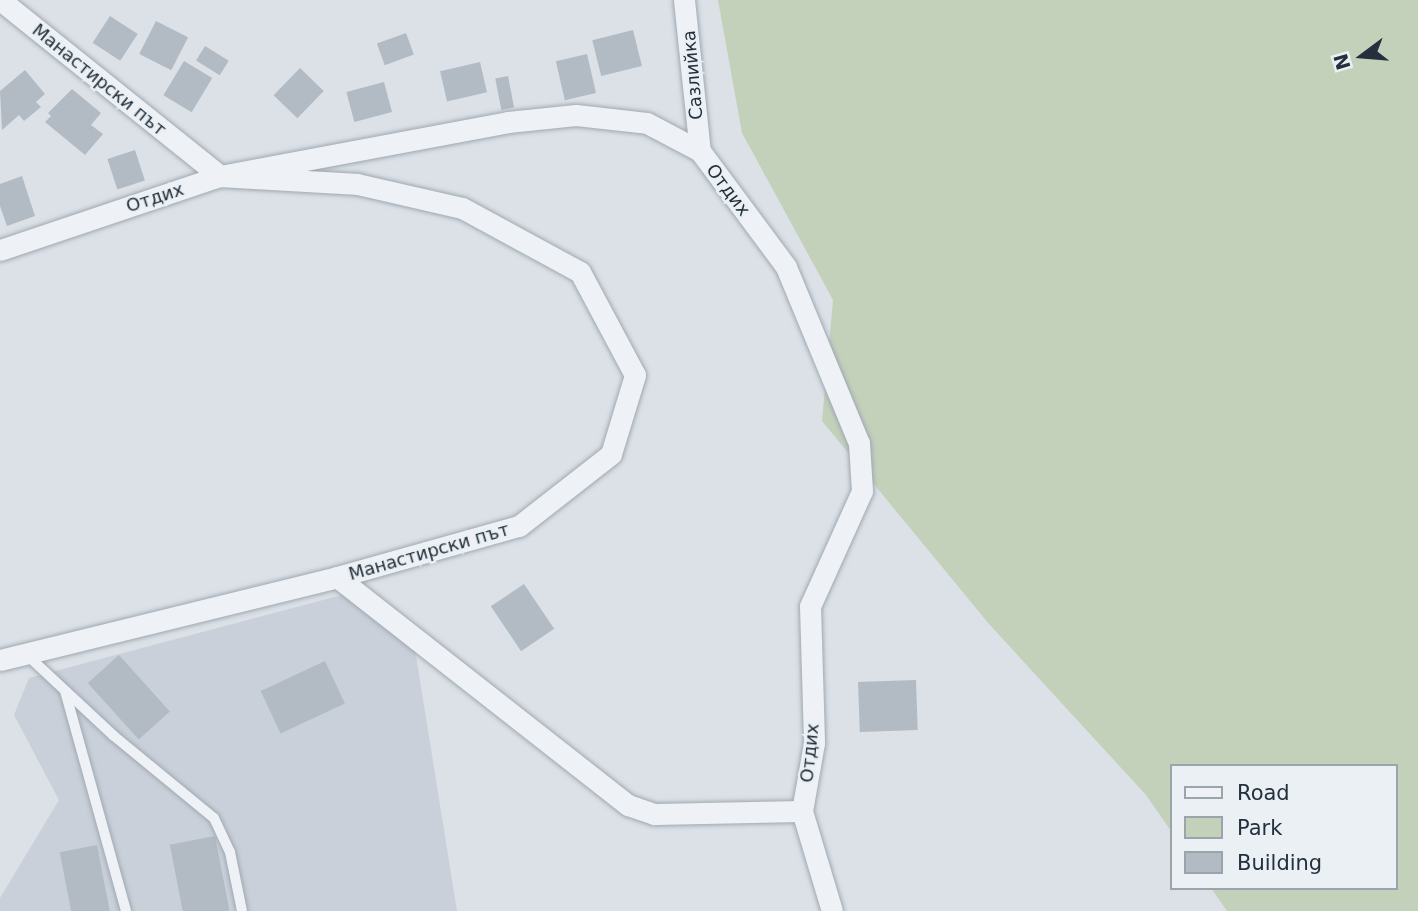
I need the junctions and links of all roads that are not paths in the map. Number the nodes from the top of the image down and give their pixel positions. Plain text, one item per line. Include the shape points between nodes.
1 (0, 0) edge
2 (684, 0) edge
3 (699, 151) junction
4 (220, 176) junction
5 (0, 250) edge
6 (337, 578) junction
7 (26, 654) junction
8 (0, 660) edge
9 (64, 689) junction
10 (802, 811) junction
11 (126, 911) edge
12 (242, 911) edge
13 (832, 911) edge

1 - 4 street, Манастирски път
2 - 3 street, Сазлийка
3 - 4 street, Отдих via 647,123 576,115 509,122
3 - 10 street, Отдих via 786,267 859,443 862,491 810,606 814,743
4 - 5 street, Отдих
4 - 6 street, Манастирски път via 357,184 461,208 580,272 635,375 611,454 519,526
6 - 7 street, Манастирски път
6 - 10 street via 628,805 654,814
7 - 8 street, Манастирски път
7 - 9 lane
9 - 11 lane
9 - 12 lane via 214,818 230,852
10 - 13 street, Отдих

